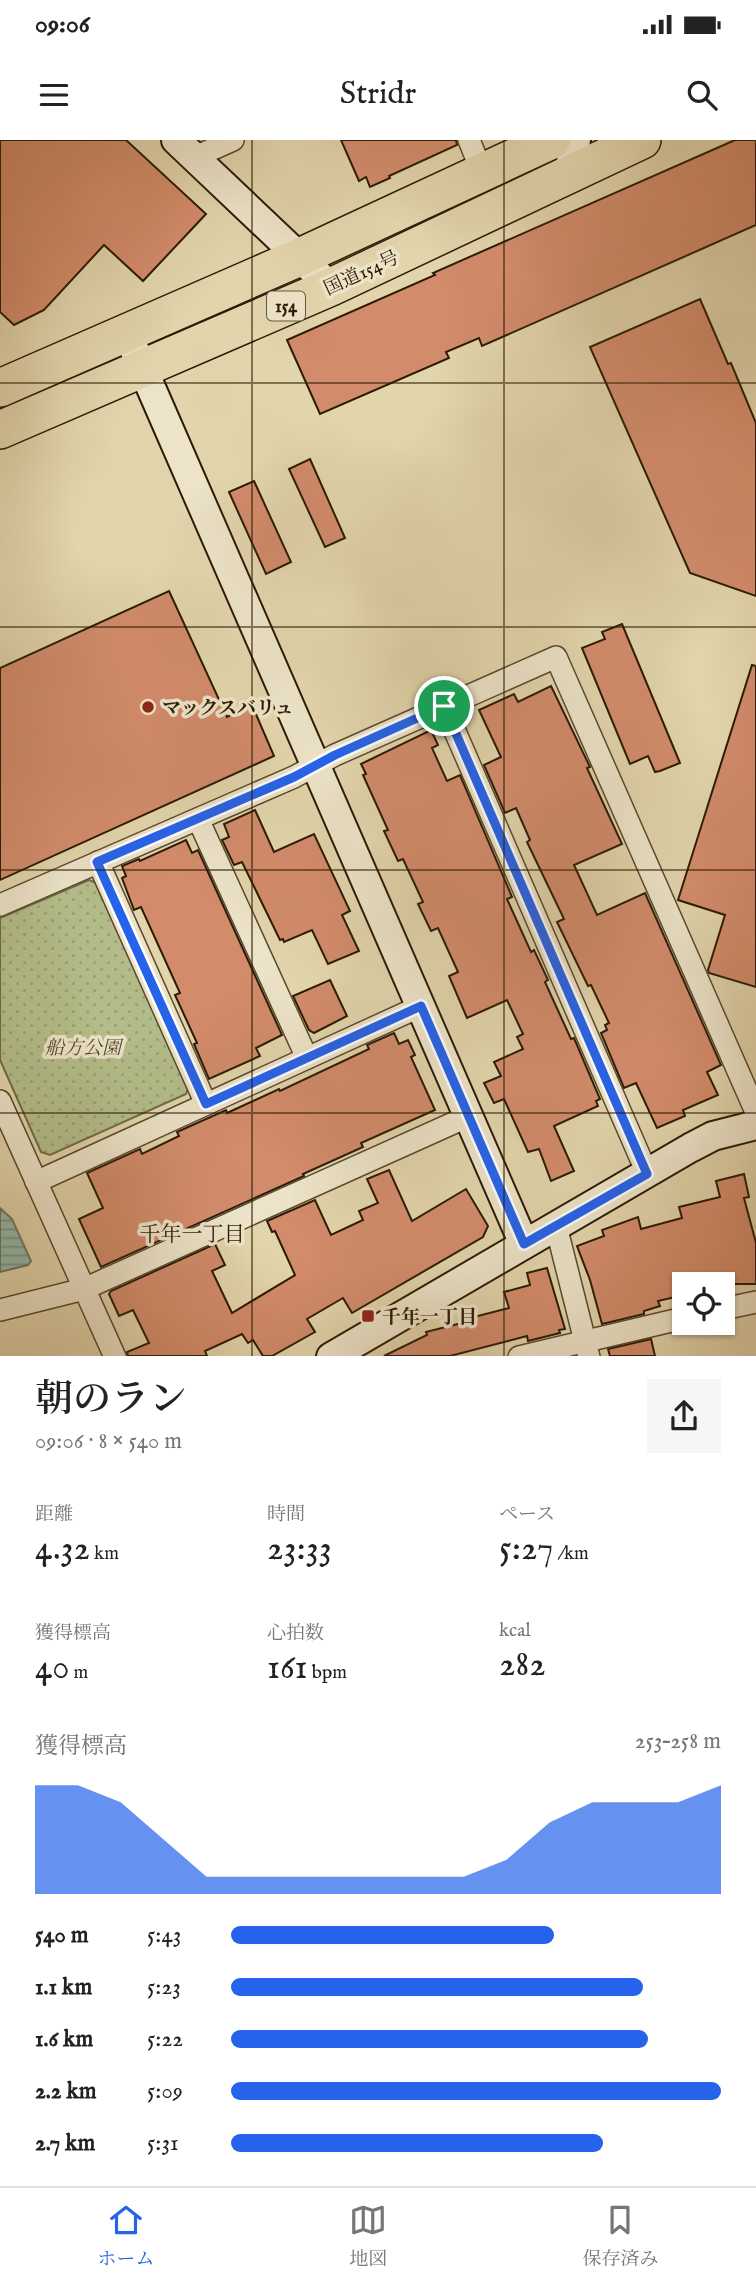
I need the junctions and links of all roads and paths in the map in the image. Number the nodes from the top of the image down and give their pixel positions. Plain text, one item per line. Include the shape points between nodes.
1 (233, 140) edge
2 (552, 140) edge
3 (642, 140) edge
4 (185, 149) edge
5 (590, 153) edge
6 (476, 156) edge
7 (300, 257) junction
8 (331, 287) junction
9 (126, 333) junction
10 (144, 368) junction
11 (0, 388) edge
12 (0, 430) edge
13 (444, 706) junction
14 (317, 765) junction
15 (198, 819) junction
16 (97, 862) junction
17 (0, 905) edge
18 (421, 1006) junction
19 (307, 1058) junction
20 (0, 1101) edge
21 (206, 1104) junction
22 (756, 1112) edge
23 (469, 1116) junction
24 (756, 1125) edge
25 (647, 1174) junction
26 (36, 1182) junction
27 (556, 1226) junction
28 (524, 1244) junction
29 (84, 1289) junction
30 (756, 1302) edge
31 (735, 1306) edge
32 (0, 1310) edge
33 (672, 1322) edge
34 (587, 1349) edge
35 (115, 1356) edge
36 (331, 1356) edge
37 (519, 1356) edge

1 - 4 street
2 - 6 highway, 国道154号 / 154
3 - 5 highway, 国道154号 / 154
4 - 7 street
5 - 8 highway, 国道154号 / 154
6 - 7 highway, 国道154号 / 154
7 - 8 street
7 - 9 highway, 国道154号 / 154
8 - 10 highway, 国道154号 / 154
9 - 10 street
9 - 11 highway, 国道154号 / 154
10 - 12 highway, 国道154号 / 154
10 - 14 street
13 - 14 street
13 - 22 street via 556,657
13 - 25 street
14 - 15 street
14 - 18 street
15 - 16 street
15 - 19 street
16 - 17 street
16 - 21 street
18 - 19 street
18 - 23 street
19 - 21 street
20 - 26 street
21 - 26 street
23 - 28 street
23 - 29 street
24 - 25 street via 713,1136
25 - 27 street
26 - 29 street
27 - 28 street
27 - 34 street
28 - 36 street
29 - 32 street
29 - 35 street
30 - 31 street
33 - 34 street
34 - 37 street

